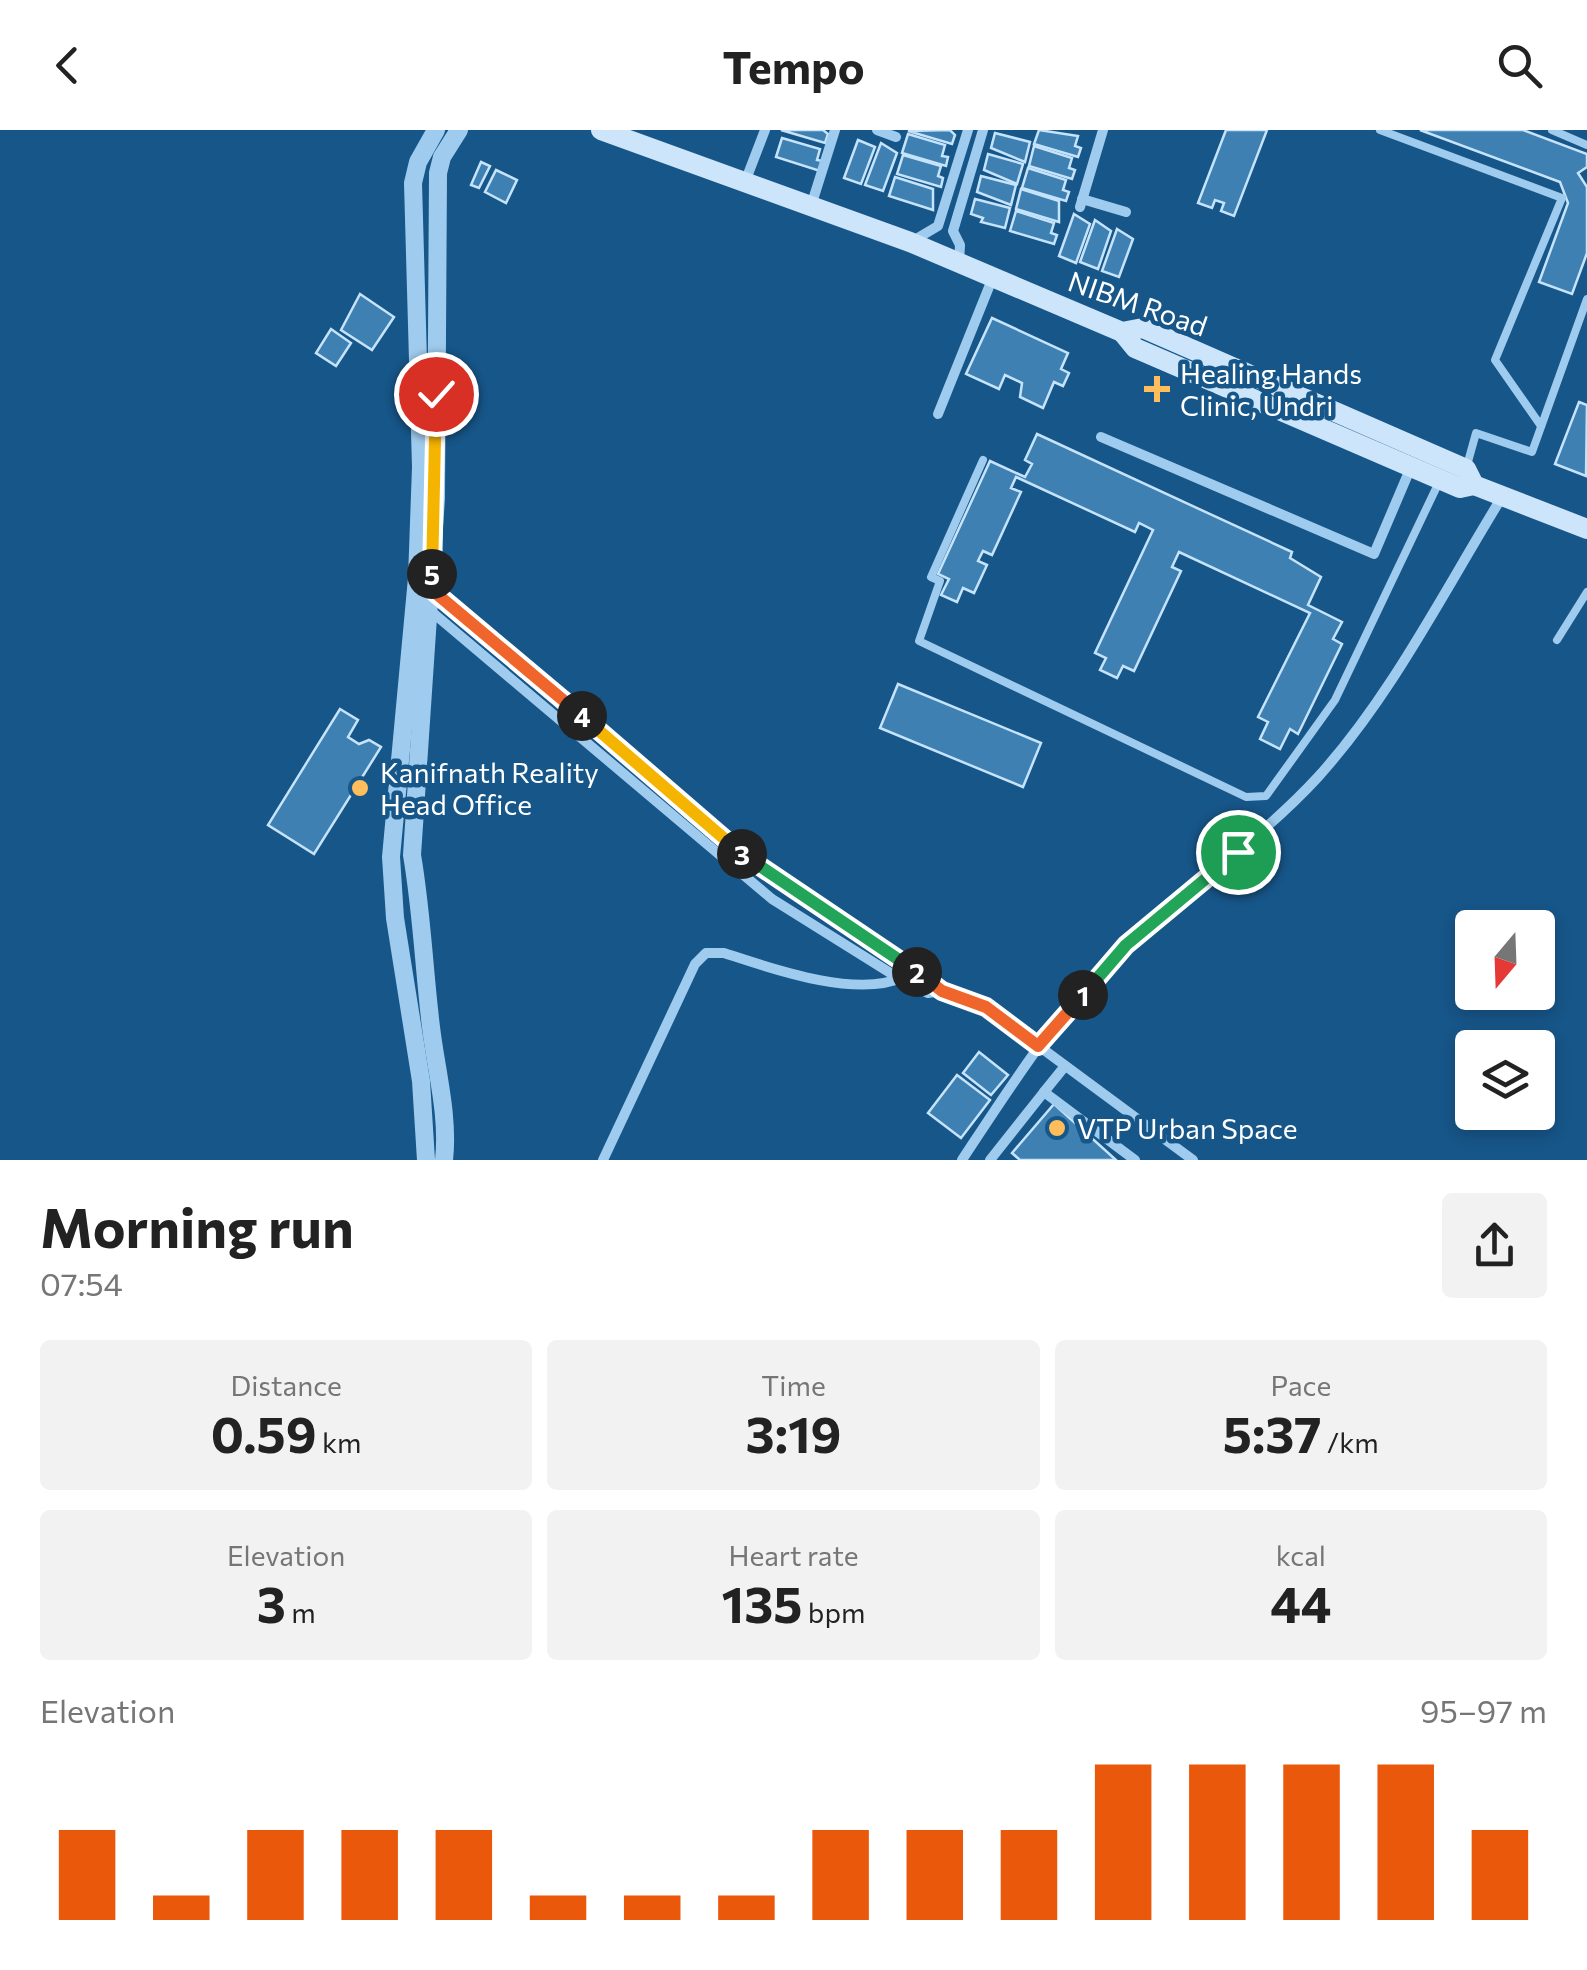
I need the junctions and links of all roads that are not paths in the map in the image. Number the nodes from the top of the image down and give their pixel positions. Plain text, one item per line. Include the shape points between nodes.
1 (436, 130) edge
2 (459, 130) edge
3 (601, 130) edge
4 (764, 130) edge
5 (835, 130) edge
6 (876, 130) edge
7 (968, 130) edge
8 (983, 130) edge
9 (1103, 130) edge
10 (1380, 130) edge
11 (1552, 130) edge
12 (896, 137) dead end
13 (1587, 145) edge
14 (960, 155) junction
15 (974, 159) junction
16 (745, 183) junction
17 (810, 207) junction
18 (1126, 212) dead end
19 (910, 242) junction
20 (959, 262) junction
21 (993, 276) junction
22 (1587, 300) edge
23 (1122, 332) junction
24 (938, 414) dead end
25 (1541, 426) junction
26 (1101, 437) dead end
27 (983, 460) dead end
28 (1411, 468) junction
29 (1470, 477) junction
30 (1440, 480) junction
31 (1502, 497) junction
32 (1587, 529) edge
33 (417, 578) junction
34 (432, 590) junction
35 (1587, 592) edge
36 (414, 598) junction
37 (430, 610) junction
38 (1557, 640) dead end
39 (916, 972) junction
40 (900, 978) junction
41 (942, 991) junction
42 (1038, 1046) junction
43 (1065, 1066) junction
44 (1044, 1092) junction
45 (426, 1160) edge
46 (444, 1160) edge
47 (603, 1160) edge
48 (962, 1160) edge
49 (990, 1160) edge
50 (1135, 1160) edge
51 (1193, 1160) edge

1 - 33 street via 413,183
2 - 34 street via 438,173
3 - 16 main road, NIBM Road
4 - 16 street
5 - 17 street
6 - 12 street
7 - 14 street
8 - 15 street
9 - 18 street via 1081,203
10 - 25 lane via 1562,198 1495,360
11 - 13 lane
14 - 15 street
14 - 19 street via 938,226
15 - 20 street via 953,231
16 - 17 main road, NIBM Road
17 - 19 main road, NIBM Road
19 - 20 main road, NIBM Road
20 - 21 main road, NIBM Road
21 - 23 main road, NIBM Road
21 - 24 street
22 - 25 lane
23 - 28 main road via 1135,348
23 - 29 main road, NIBM Road via 1143,328
25 - 29 lane via 1532,452 1476,433
26 - 28 street via 1374,554
27 - 30 lane via 931,577 940,580 919,641 1246,798 1266,796 1334,700
28 - 30 main road
29 - 30 main road via 1460,488
29 - 31 main road, NIBM Road
31 - 32 main road, NIBM Road
31 - 42 street via 1376,702 1318,777 1126,945
33 - 34 street
33 - 36 street
34 - 37 street
34 - 39 street via 738,850
35 - 38 lane
36 - 37 street
36 - 45 street via 391,857
37 - 40 street via 772,899
37 - 46 street via 412,856
39 - 40 street
39 - 41 street
40 - 41 street via 928,993
40 - 47 street via 834,982 706,953
41 - 42 street via 986,1007
42 - 43 street
42 - 48 street
43 - 44 street
43 - 51 street
44 - 49 street
44 - 50 street

